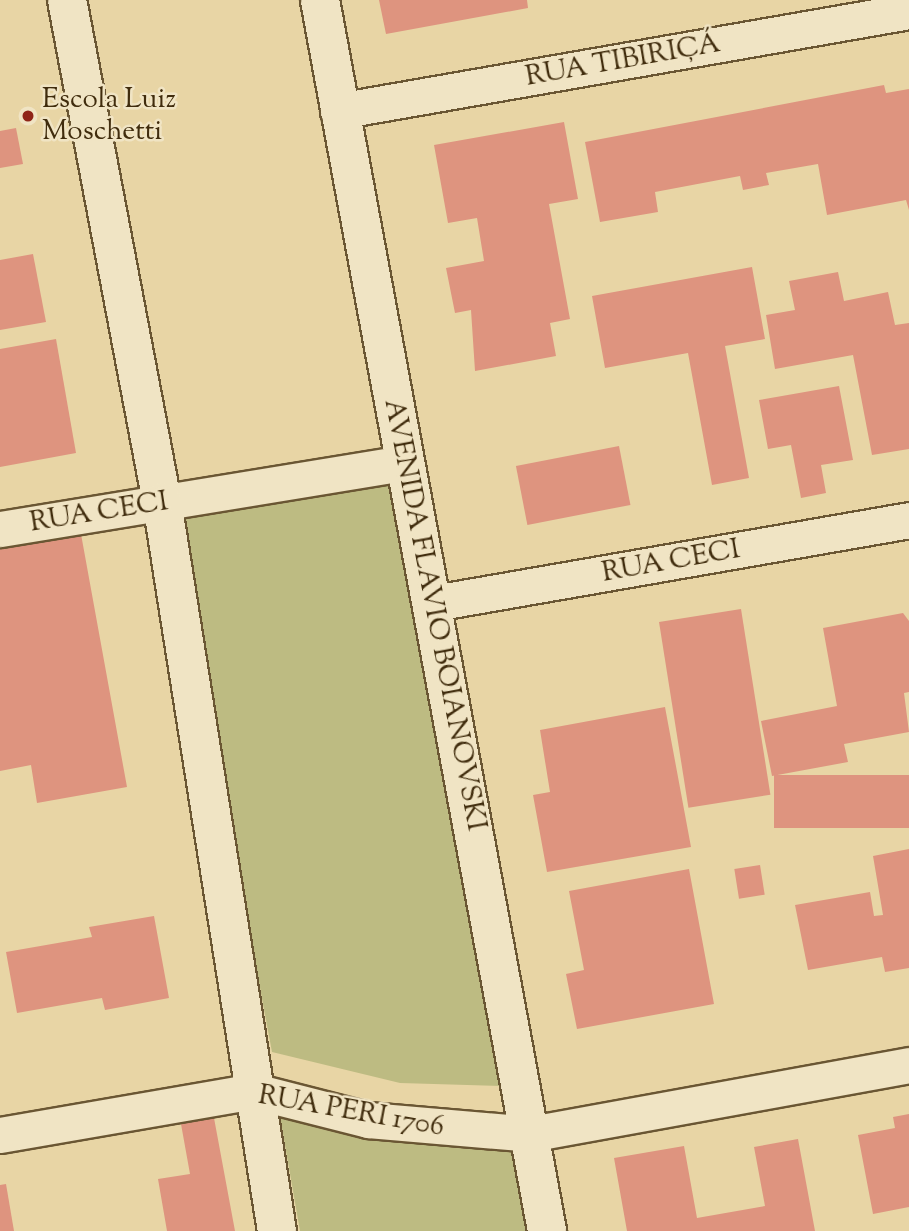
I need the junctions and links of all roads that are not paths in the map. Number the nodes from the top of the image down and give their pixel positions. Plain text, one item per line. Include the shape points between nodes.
1 (67, 0) edge
2 (320, 0) edge
3 (909, 11) edge
4 (338, 111) junction
5 (405, 463) junction
6 (162, 502) junction
7 (909, 520) edge
8 (0, 529) edge
9 (433, 603) junction
10 (909, 1065) edge
11 (254, 1091) junction
12 (530, 1134) junction
13 (0, 1135) edge
14 (277, 1231) edge
15 (547, 1231) edge

1 - 6 street
2 - 4 street, AVENIDA FLAVIO BOIANOVSKI
3 - 4 street, RUA TIBIRIÇÁ
4 - 5 street, AVENIDA FLAVIO BOIANOVSKI
5 - 6 street, RUA CECI
5 - 9 street, AVENIDA FLAVIO BOIANOVSKI
6 - 8 street, RUA CECI
6 - 11 street
7 - 9 street, RUA CECI
9 - 12 street, AVENIDA FLAVIO BOIANOVSKI
10 - 12 street, RUA PERI 1706
11 - 12 street, RUA PERI 1706 via 368,1120
11 - 13 street, RUA PERI 1706
11 - 14 street
12 - 15 street, AVENIDA FLAVIO BOIANOVSKI

